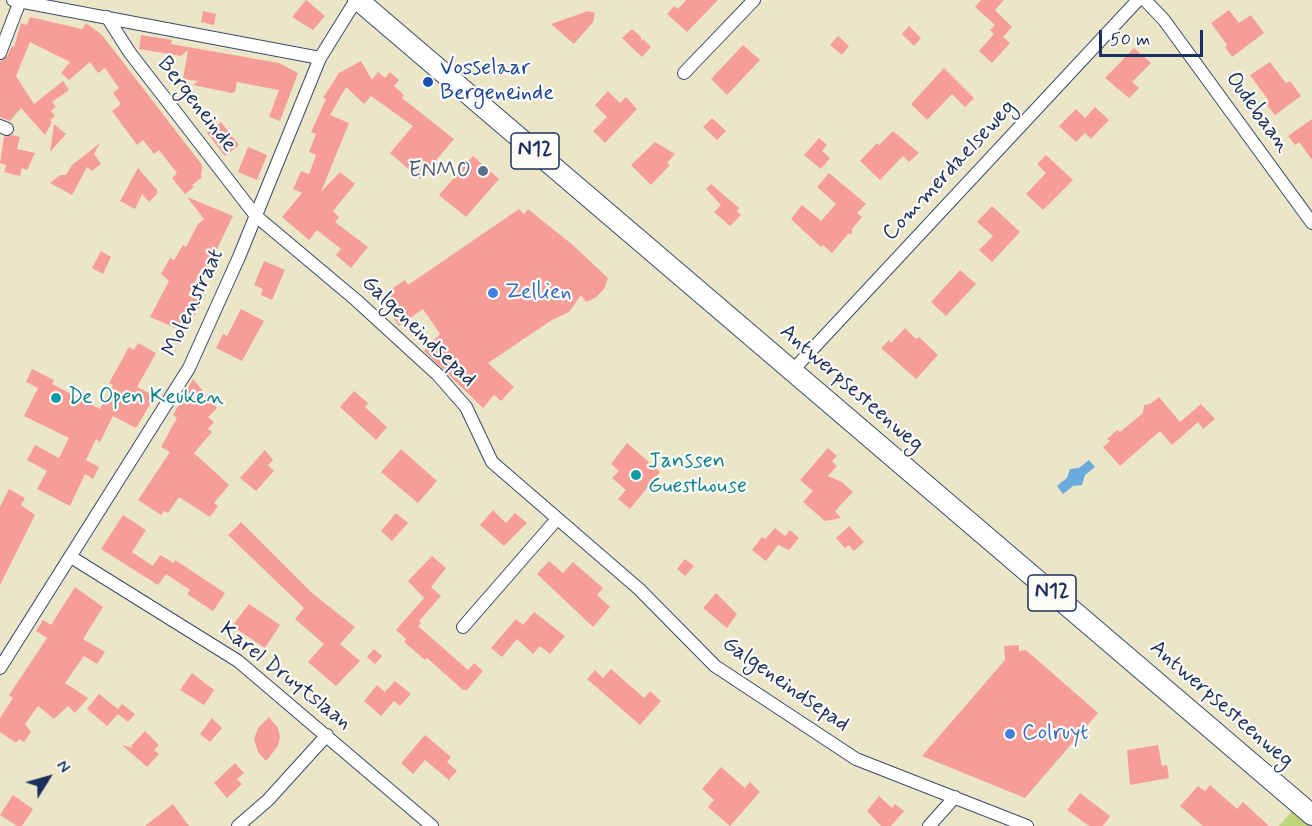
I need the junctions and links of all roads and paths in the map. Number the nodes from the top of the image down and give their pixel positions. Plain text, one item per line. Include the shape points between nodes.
1 (357, 0) edge
2 (754, 0) edge
3 (1138, 0) edge
4 (1145, 0) edge
5 (16, 1) edge
6 (106, 17) junction
7 (0, 53) edge
8 (320, 58) junction
9 (684, 73) dead end
10 (256, 216) junction
11 (1312, 223) edge
12 (793, 370) junction
13 (557, 519) junction
14 (71, 557) junction
15 (463, 627) dead end
16 (0, 668) edge
17 (327, 735) junction
18 (955, 797) junction
19 (1312, 815) edge
20 (238, 826) edge
21 (432, 826) edge
22 (929, 826) edge
23 (1027, 826) edge

1 - 8 street, Molenstraat
1 - 12 main road, Antwerpsesteenweg / N12
2 - 9 street
3 - 12 street, Commerdaelseweg
4 - 11 street, Oudebaan via 1164,20
5 - 6 street
5 - 7 street
6 - 8 street
6 - 10 street, Bergeneinde
8 - 10 street, Molenstraat
10 - 13 street, Galgeneindsepad via 437,374 466,407 492,462
10 - 14 street, Molenstraat via 189,368
12 - 19 main road, Antwerpsesteenweg / N12
13 - 15 street
13 - 18 street, Galgeneindsepad via 639,589 715,666 856,759
14 - 16 street, Molenstraat
14 - 17 street, Karel Druytslaan via 238,661
17 - 20 street via 268,800
17 - 21 street, Karel Druytslaan
18 - 22 street
18 - 23 street, Galgeneindsepad

